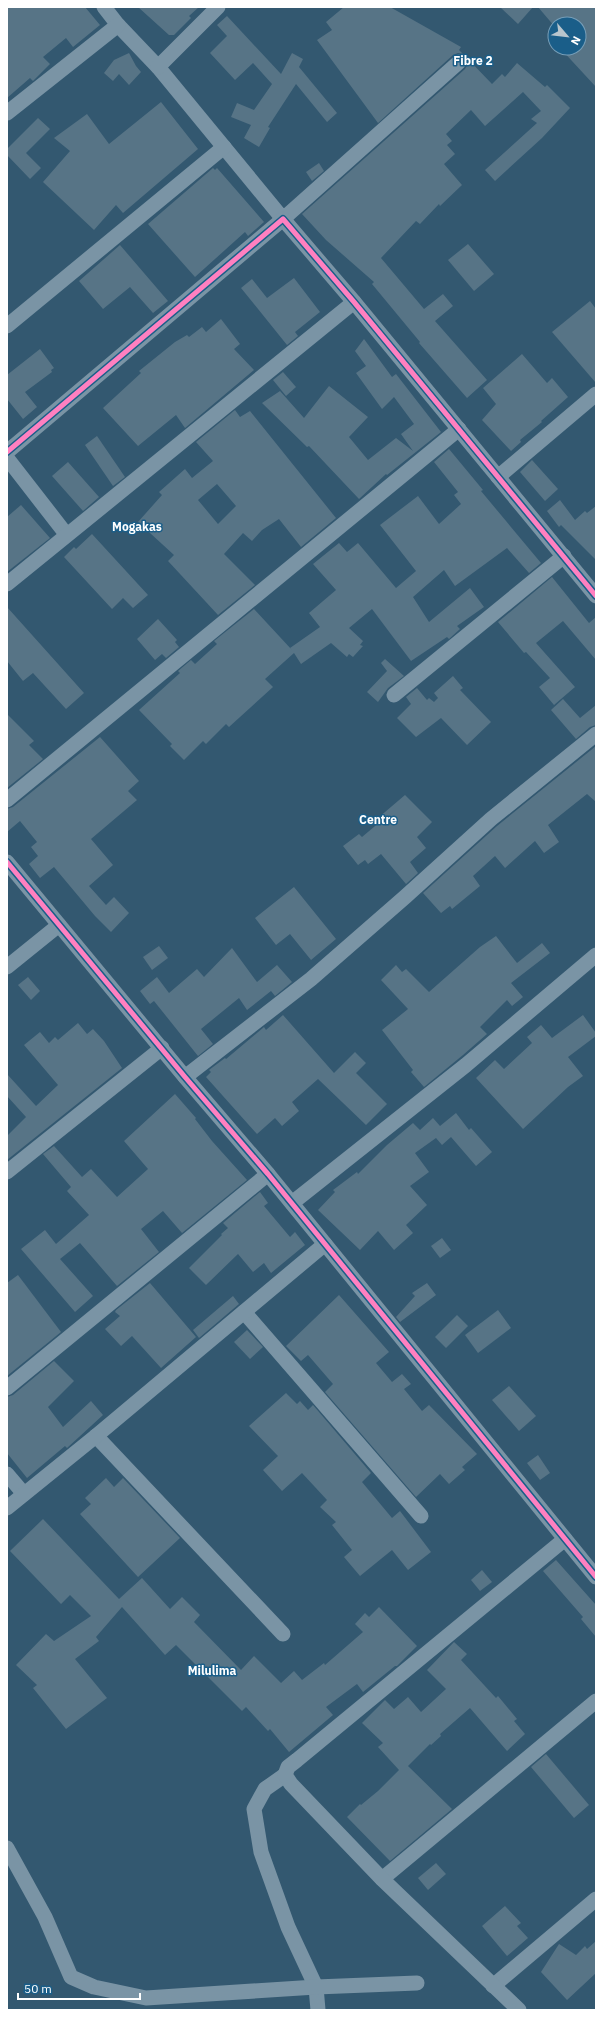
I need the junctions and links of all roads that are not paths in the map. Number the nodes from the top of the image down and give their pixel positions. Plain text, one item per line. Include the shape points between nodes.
1 (104, 7) edge
2 (218, 7) edge
3 (118, 25) junction
4 (459, 62) dead end
5 (158, 67) junction
6 (7, 113) edge
7 (224, 147) junction
8 (283, 219) junction
9 (354, 302) junction
10 (7, 326) edge
11 (596, 394) edge
12 (459, 429) junction
13 (7, 452) edge
14 (7, 458) edge
15 (498, 477) junction
16 (66, 534) junction
17 (564, 556) junction
18 (7, 584) edge
19 (596, 596) edge
20 (394, 695) dead end
21 (596, 734) edge
22 (7, 800) edge
23 (7, 862) edge
24 (59, 925) junction
25 (596, 955) edge
26 (7, 967) edge
27 (162, 1048) junction
28 (185, 1077) junction
29 (7, 1172) edge
30 (268, 1174) junction
31 (292, 1202) junction
32 (325, 1244) junction
33 (244, 1312) junction
34 (7, 1388) edge
35 (96, 1436) junction
36 (7, 1474) edge
37 (24, 1494) junction
38 (7, 1508) edge
39 (421, 1516) dead end
40 (565, 1539) junction
41 (596, 1576) edge
42 (283, 1634) dead end
43 (596, 1701) edge
44 (285, 1775) junction
45 (7, 1848) edge
46 (382, 1879) junction
47 (596, 1898) edge
48 (417, 1983) dead end
49 (493, 1986) junction
50 (316, 1987) junction
51 (147, 2004) edge
52 (318, 2010) edge
53 (519, 2010) edge

1 - 3 street
2 - 5 street
3 - 5 street
3 - 6 street
4 - 8 street
5 - 7 street
7 - 8 street
7 - 10 street
8 - 9 street
8 - 13 street
9 - 12 street
9 - 16 street
11 - 15 street
12 - 15 street
12 - 22 street
14 - 16 street
15 - 17 street
16 - 18 street
17 - 19 street
17 - 20 street
21 - 28 street via 491,819 311,979
23 - 24 street
24 - 26 street
24 - 27 street
25 - 31 street via 466,1065
27 - 28 street
27 - 29 street
28 - 30 street
30 - 31 street
30 - 34 street
31 - 32 street
32 - 33 street
32 - 40 street
33 - 35 street
33 - 39 street
35 - 37 street
35 - 42 street
36 - 37 street
37 - 38 street
40 - 41 street
40 - 44 street via 288,1767
43 - 46 street
44 - 46 street
44 - 50 street via 265,1789 254,1809 261,1852 288,1927
45 - 51 street via 45,1917 71,1977
46 - 49 street
47 - 49 street
48 - 50 street
49 - 53 street
50 - 51 street
50 - 52 street

